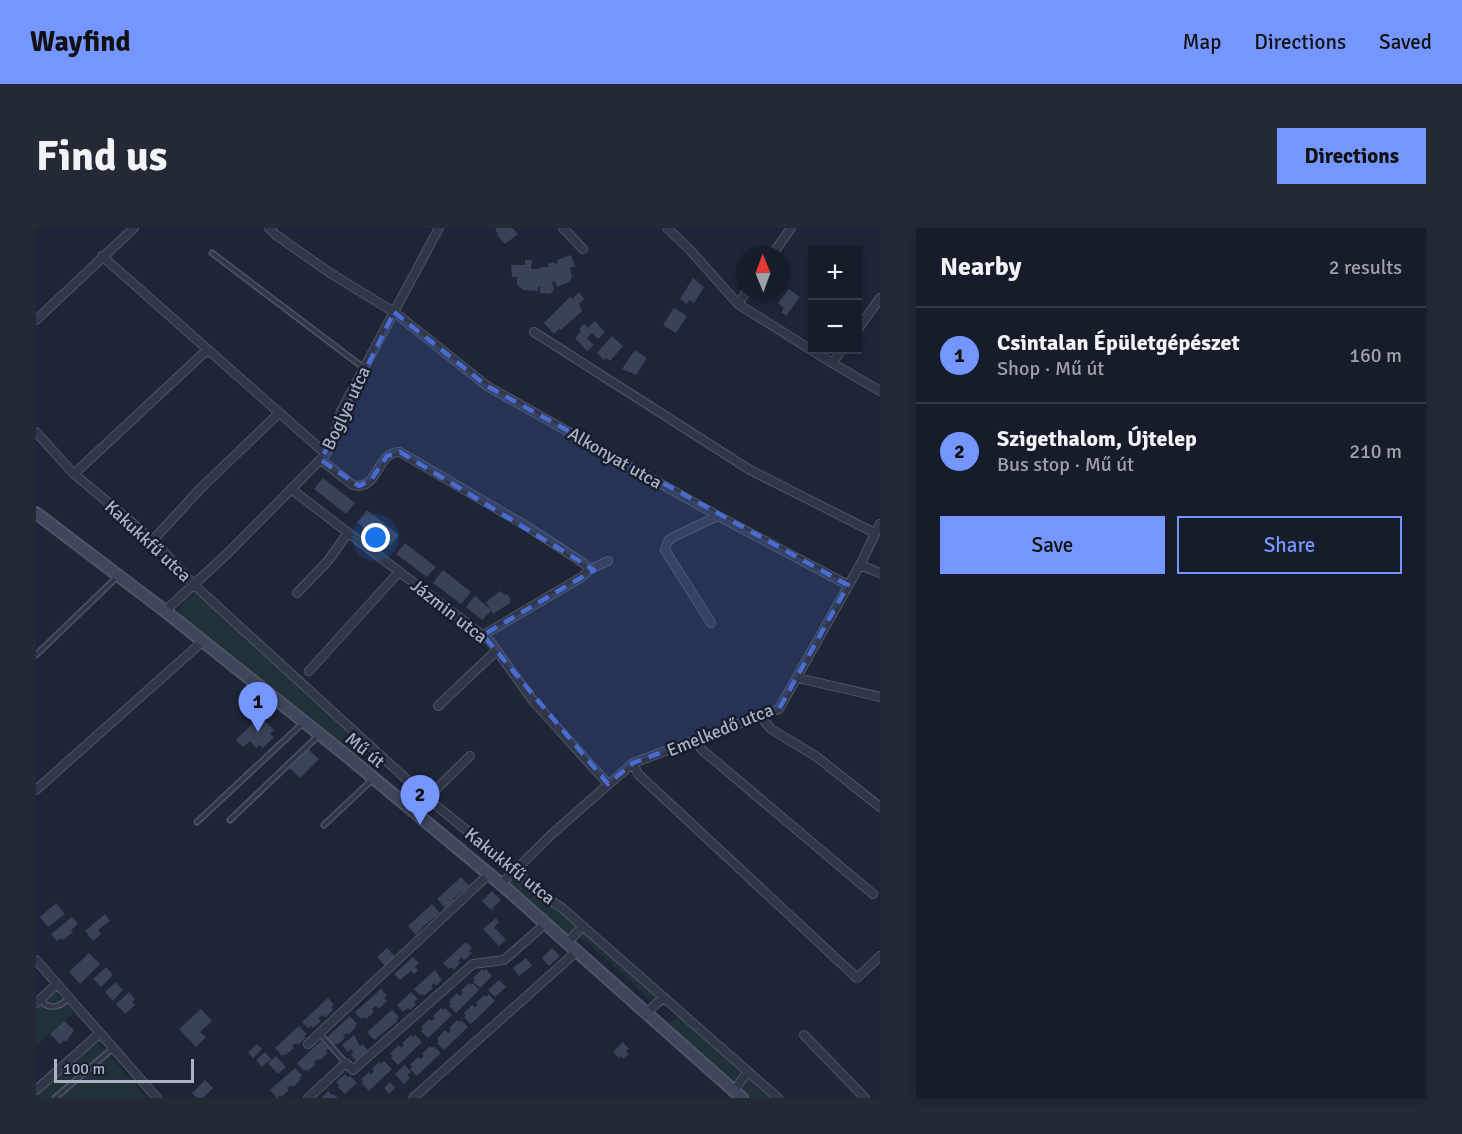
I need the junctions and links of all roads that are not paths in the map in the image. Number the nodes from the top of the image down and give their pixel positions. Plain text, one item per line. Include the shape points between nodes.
1 (134, 228) edge
2 (269, 228) edge
3 (439, 228) edge
4 (563, 228) edge
5 (667, 228) edge
6 (791, 228) edge
7 (778, 246) edge
8 (583, 249) dead end
9 (212, 253) dead end
10 (102, 256) junction
11 (880, 298) edge
12 (741, 300) edge
13 (738, 304) junction
14 (394, 312) junction
15 (36, 320) edge
16 (862, 323) edge
17 (534, 332) dead end
18 (207, 350) junction
19 (839, 354) edge
20 (832, 363) junction
21 (364, 368) junction
22 (880, 391) edge
23 (279, 413) junction
24 (36, 432) edge
25 (324, 457) junction
26 (74, 474) junction
27 (291, 489) junction
28 (36, 513) edge
29 (718, 516) junction
30 (880, 524) edge
31 (348, 533) junction
32 (875, 533) junction
33 (153, 540) junction
34 (609, 561) dead end
35 (860, 565) junction
36 (589, 570) junction
37 (399, 572) junction
38 (880, 573) edge
39 (119, 576) junction
40 (195, 585) junction
41 (848, 585) junction
42 (297, 593) dead end
43 (165, 611) junction
44 (711, 623) dead end
45 (483, 634) junction
46 (203, 641) junction
47 (496, 651) junction
48 (36, 655) edge
49 (309, 671) dead end
50 (798, 678) junction
51 (880, 698) edge
52 (438, 706) dead end
53 (761, 717) junction
54 (304, 722) junction
55 (320, 734) junction
56 (697, 741) junction
57 (470, 756) dead end
58 (633, 764) junction
59 (374, 778) junction
60 (608, 784) junction
61 (36, 790) edge
62 (426, 798) junction
63 (880, 807) edge
64 (230, 820) dead end
65 (197, 822) dead end
66 (324, 825) dead end
67 (514, 869) junction
68 (489, 874) junction
69 (501, 884) junction
70 (873, 894) dead end
71 (545, 924) junction
72 (583, 926) junction
73 (567, 943) junction
74 (576, 952) junction
75 (880, 956) edge
76 (36, 960) edge
77 (57, 984) junction
78 (43, 997) junction
79 (664, 997) junction
80 (69, 998) junction
81 (36, 1003) edge
82 (646, 1013) junction
83 (100, 1033) junction
84 (320, 1033) junction
85 (804, 1035) dead end
86 (308, 1044) dead end
87 (113, 1048) junction
88 (346, 1063) junction
89 (748, 1071) junction
90 (36, 1090) edge
91 (738, 1094) edge
92 (55, 1098) edge
93 (157, 1098) edge
94 (308, 1098) edge
95 (413, 1098) edge
96 (778, 1098) edge
97 (865, 1098) edge

1 - 10 street
2 - 14 street, Alkonyat utca
3 - 14 street, Boglya utca
4 - 8 street
5 - 13 street
6 - 7 street
9 - 21 lane
10 - 15 street
10 - 18 street
11 - 16 street
12 - 13 street
13 - 20 street
14 - 21 street, Boglya utca
14 - 29 street, Alkonyat utca via 487,386
17 - 32 street via 750,470
18 - 23 street
18 - 26 street
19 - 20 street
20 - 22 street
21 - 25 street, Boglya utca via 341,411
23 - 25 street
23 - 33 street
24 - 26 street, Kakukkfű utca
25 - 27 street, Boglya utca
25 - 36 street via 353,485 359,486 371,480 387,456 400,452 528,527
26 - 33 street, Kakukkfű utca
27 - 31 street, Jázmin utca
27 - 40 street, Boglya utca
28 - 39 street, Mű út
29 - 41 street, Alkonyat utca
29 - 44 street via 673,537 665,550
30 - 32 street, Emelkedő utca
31 - 37 street, Jázmin utca
31 - 42 street
32 - 35 street, Emelkedő utca
33 - 40 street, Kakukkfű utca
34 - 36 street
35 - 38 street
35 - 41 street, Emelkedő utca
36 - 45 street
37 - 45 street, Jázmin utca
37 - 49 street
39 - 43 street, Mű út
39 - 48 lane
40 - 43 street, Boglya utca
40 - 62 street, Kakukkfű utca
41 - 50 street, Emelkedő utca
43 - 46 street, Mű út
45 - 47 street, Jázmin utca
46 - 54 street, Mű út
46 - 61 street
47 - 52 street
47 - 60 street, Jázmin utca via 534,702
50 - 51 street
50 - 53 street, Emelkedő utca via 779,709
53 - 56 street, Emelkedő utca
53 - 63 street via 771,729 816,757
54 - 55 street, Mű út
54 - 65 lane
55 - 59 street, Mű út
55 - 64 lane
56 - 58 street, Emelkedő utca
56 - 70 street via 701,749
57 - 62 street
58 - 60 street, Emelkedő utca
58 - 75 street via 638,774 857,978
59 - 66 lane
59 - 68 street, Mű út
60 - 67 street, Emelkedő utca
62 - 67 street, Kakukkfű utca
67 - 69 street, Emelkedő utca
67 - 72 street, Kakukkfű utca
68 - 69 street, Mű út
68 - 84 street
69 - 71 street, Mű út
71 - 73 street, Mű út
71 - 88 street via 504,960 473,964 353,1070
72 - 73 street
72 - 79 street, Kakukkfű utca
73 - 74 street, Mű út
74 - 82 street, Mű út
74 - 95 street
76 - 77 street
77 - 78 street
77 - 80 street
78 - 80 lane via 44,1004 52,1007
78 - 81 street
79 - 82 street
79 - 89 street, Kakukkfű utca
80 - 83 street
82 - 91 street, Mű út
83 - 87 street
83 - 90 street
84 - 86 street
84 - 88 lane
85 - 97 street
87 - 92 lane
87 - 93 street
88 - 94 street
89 - 91 street
89 - 96 street, Kakukkfű utca

